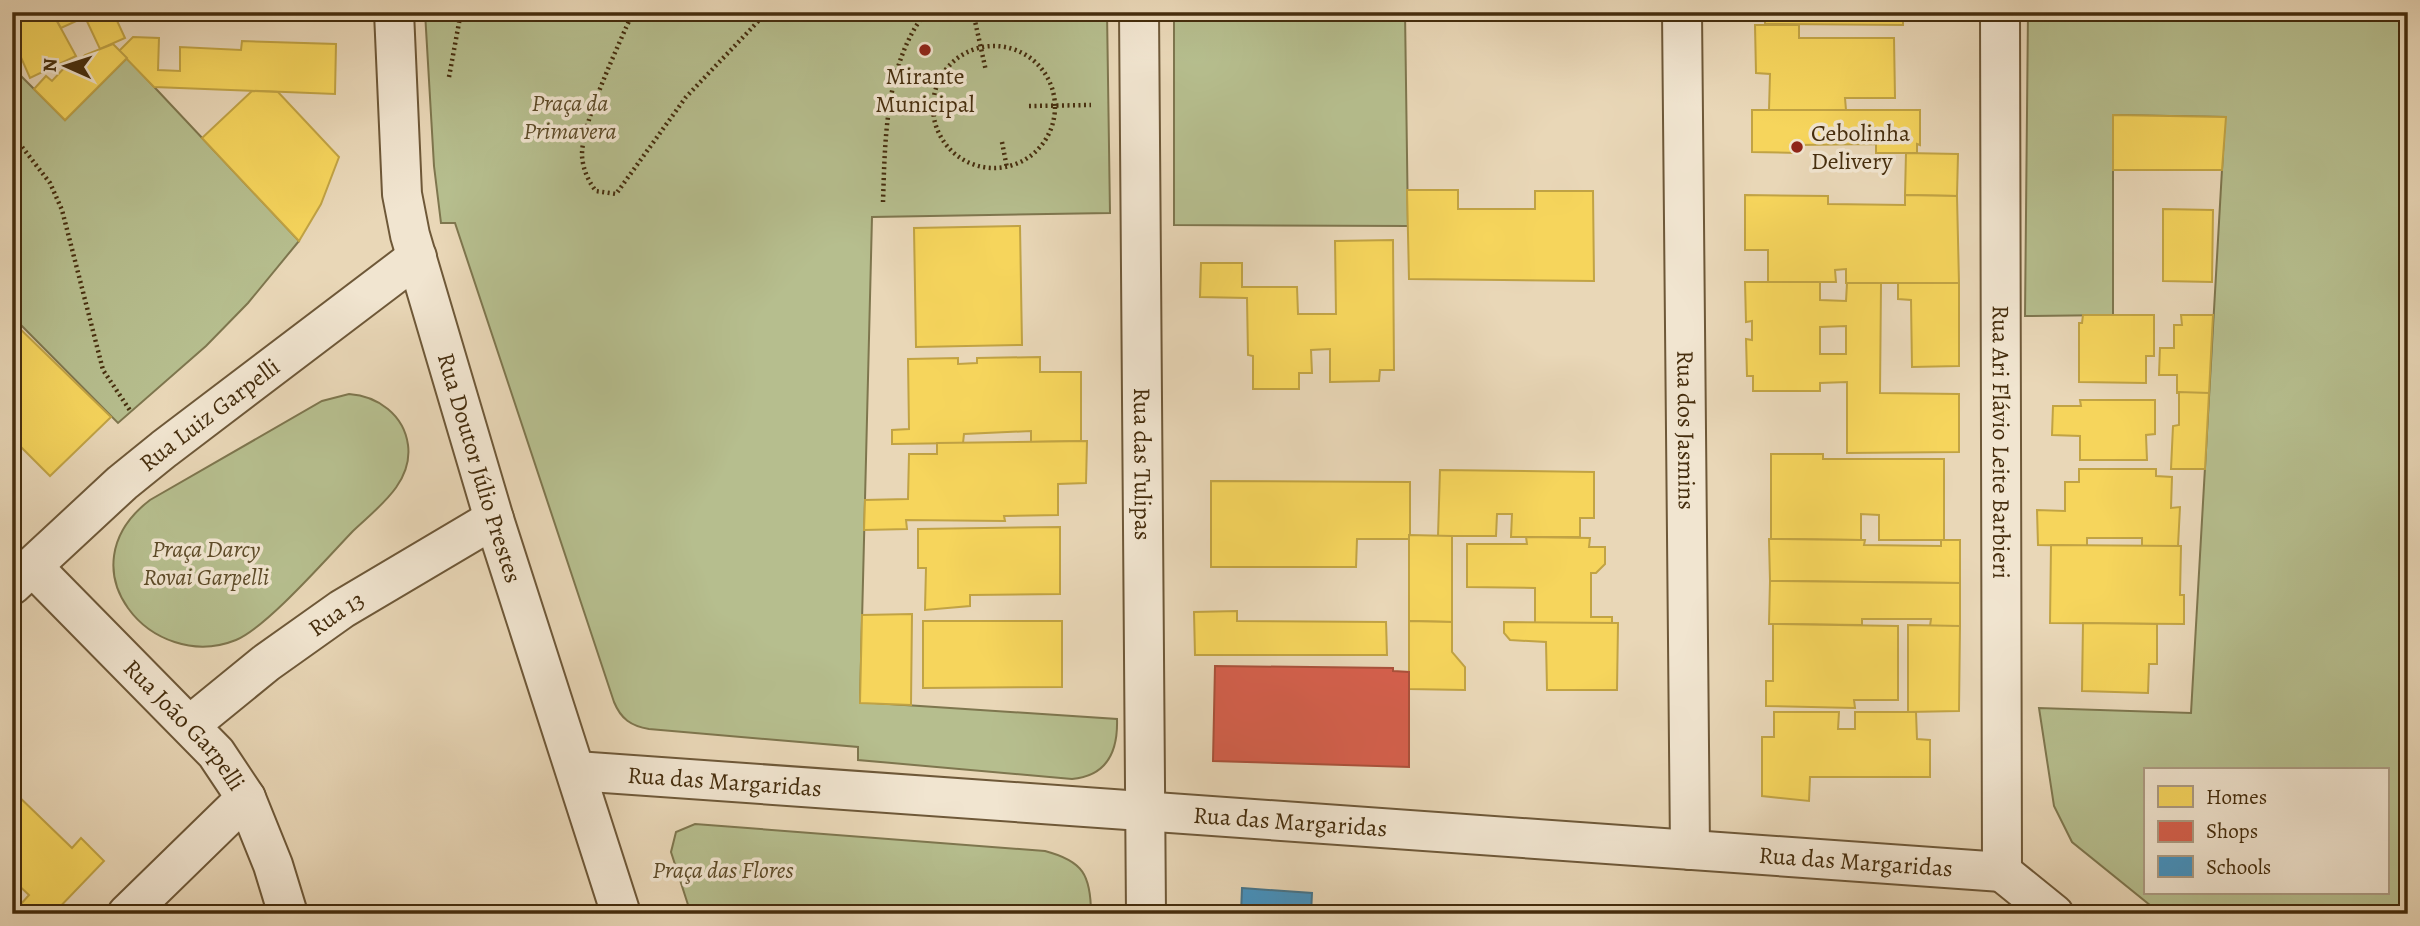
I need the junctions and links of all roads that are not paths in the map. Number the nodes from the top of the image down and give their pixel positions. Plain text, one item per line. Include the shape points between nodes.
1 (394, 12) edge
2 (1139, 12) edge
3 (1682, 12) edge
4 (2000, 12) edge
5 (417, 257) junction
6 (494, 519) junction
7 (22, 576) edge
8 (190, 724) junction
9 (576, 771) junction
10 (246, 798) junction
11 (1146, 812) junction
12 (1690, 850) junction
13 (2003, 872) junction
14 (127, 914) edge
15 (288, 914) edge
16 (621, 914) edge
17 (1146, 914) edge
18 (2054, 914) edge

1 - 5 street, Rua Doutor Júlio Prestes via 402,194
2 - 11 street, Rua das Tulipas
3 - 12 street, Rua dos Jasmins
4 - 13 street, Rua Ari Flávio Leite Barbieri
5 - 6 street, Rua Doutor Júlio Prestes
5 - 7 street, Rua Luiz Garpelli via 164,449
6 - 8 street, Rua 13 via 342,609
6 - 9 street, Rua Doutor Júlio Prestes
7 - 8 street, Rua João Garpelli
8 - 10 street, Rua João Garpelli
9 - 11 street, Rua das Margaridas
9 - 16 street, Rua Doutor Júlio Prestes
10 - 14 street
10 - 15 street, Rua João Garpelli
11 - 12 street, Rua das Margaridas
11 - 17 street, Rua das Tulipas
12 - 13 street, Rua das Margaridas
13 - 18 street

